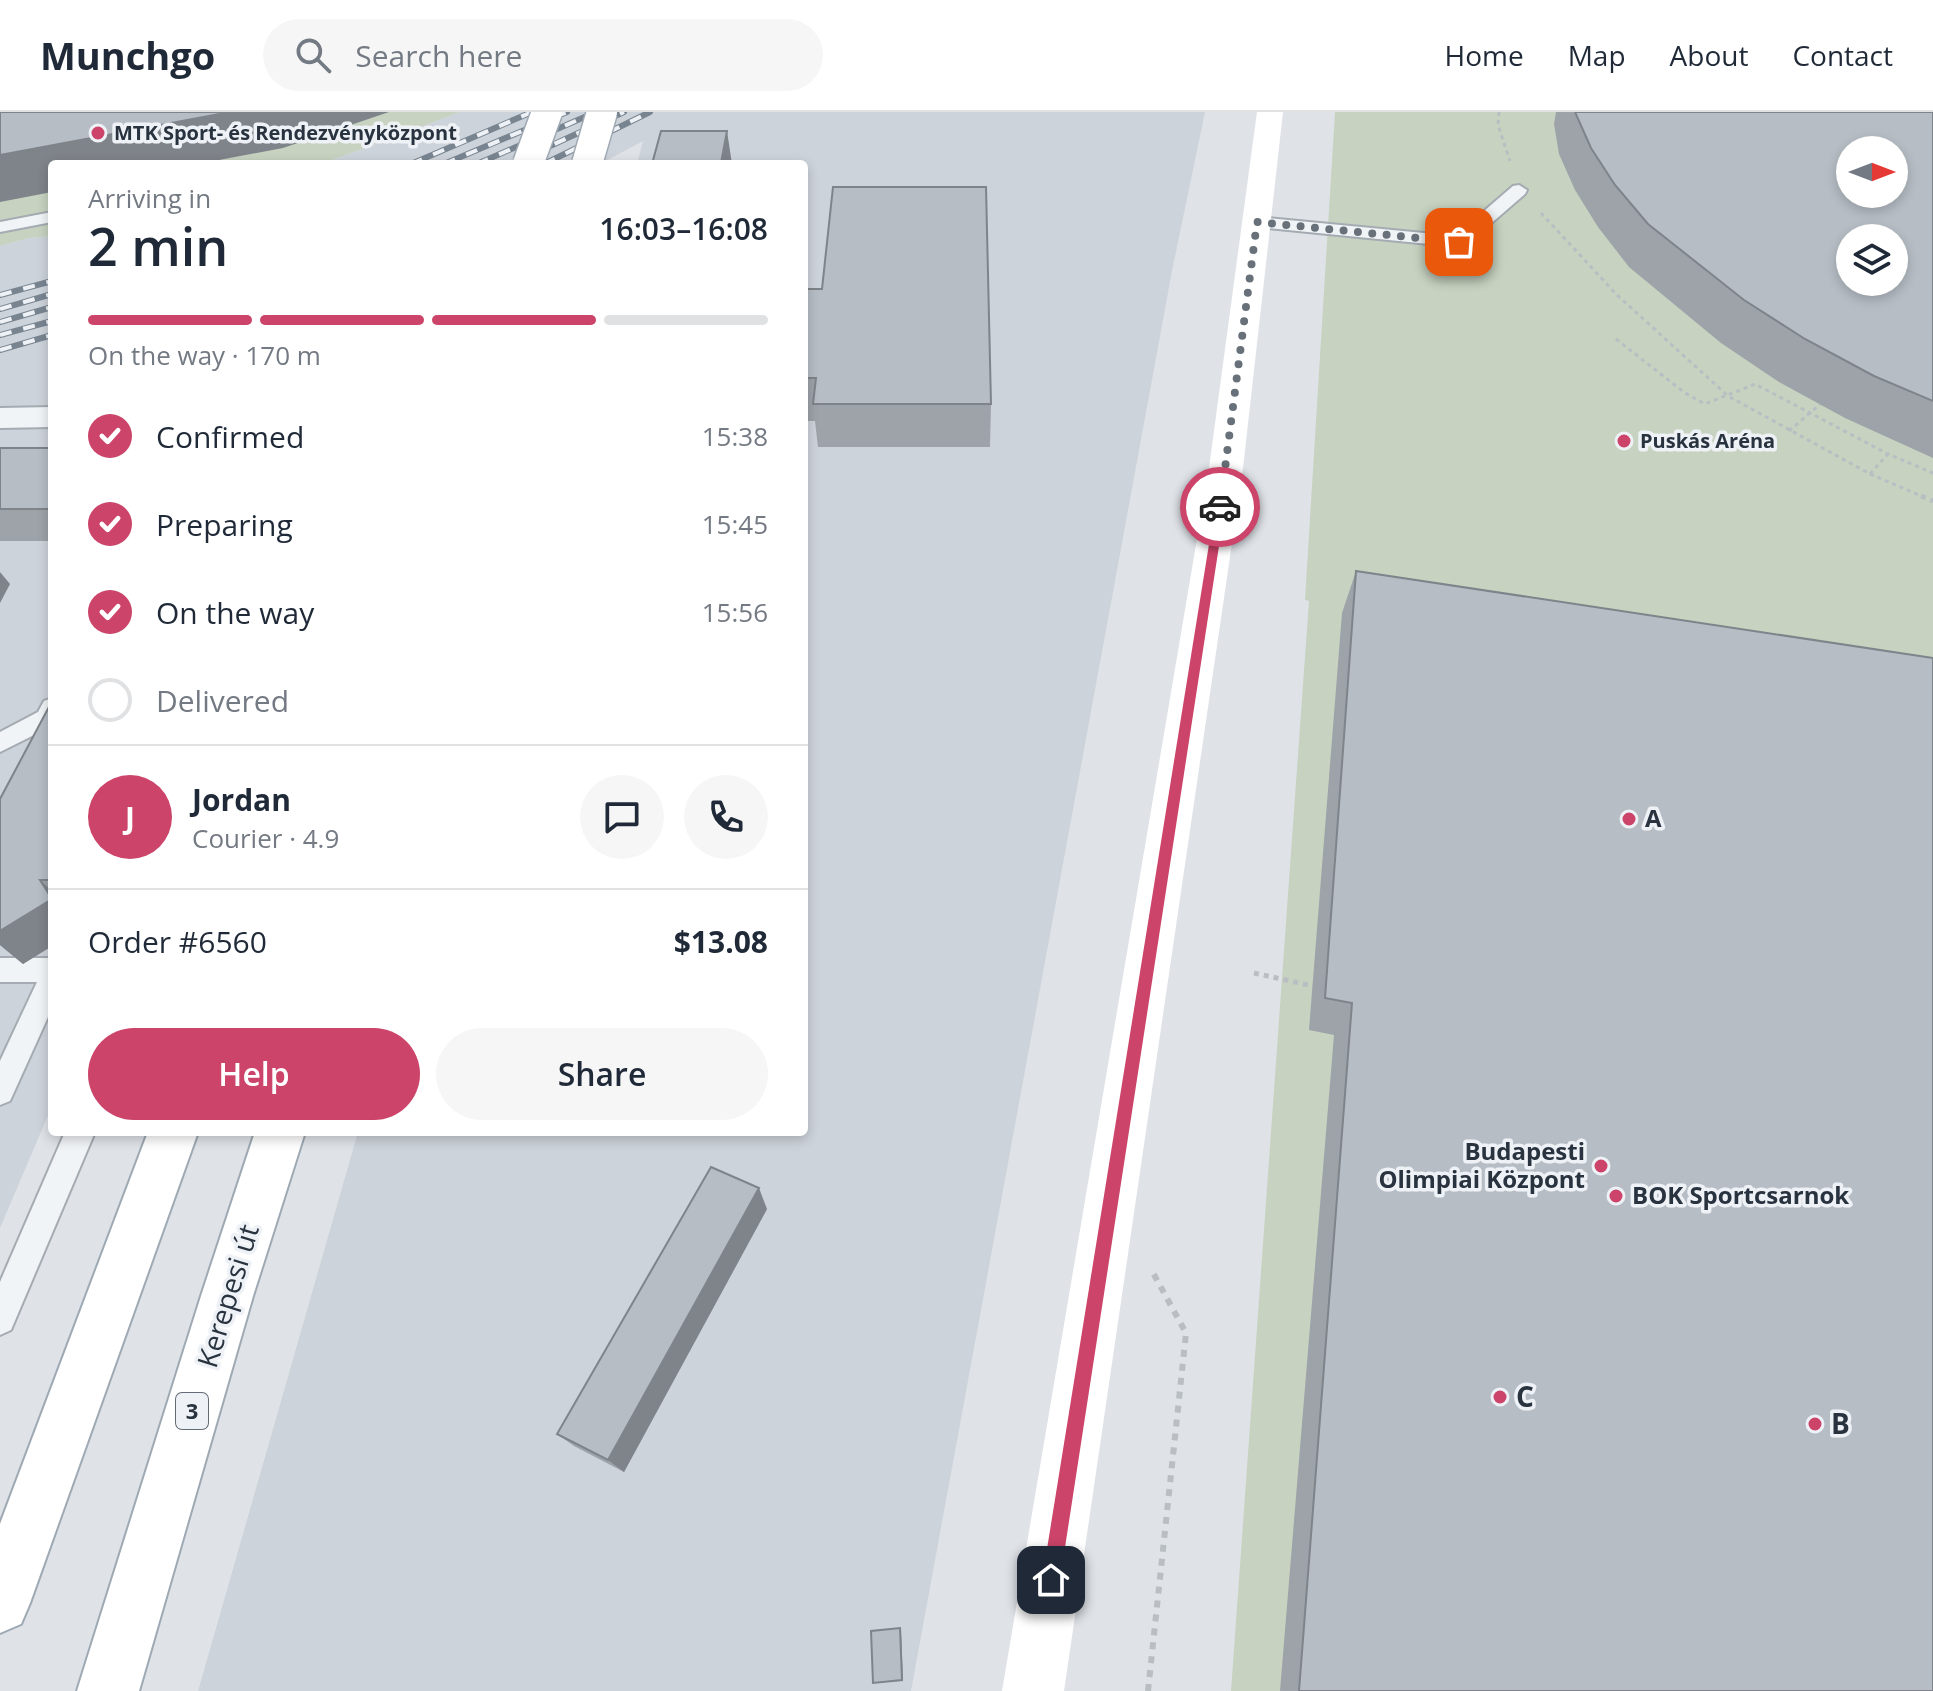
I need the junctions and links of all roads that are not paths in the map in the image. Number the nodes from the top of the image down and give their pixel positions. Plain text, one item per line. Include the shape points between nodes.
1 (547, 112) edge
2 (602, 112) edge
3 (1270, 112) edge
4 (529, 160) edge
5 (588, 160) edge
6 (1519, 190) road end
7 (48, 218) edge
8 (1257, 222) junction
9 (0, 227) edge
10 (48, 417) edge
11 (0, 418) edge
12 (48, 715) edge
13 (0, 743) edge
14 (0, 970) edge
15 (48, 970) edge
16 (48, 987) edge
17 (0, 1092) edge
18 (78, 1136) edge
19 (172, 1136) edge
20 (279, 1136) edge
21 (11, 1266) edge
22 (0, 1319) edge
23 (0, 1603) edge
24 (108, 1691) edge
25 (1033, 1691) edge

1 - 4 main road, bridge
2 - 5 main road, bridge
3 - 8 main road
6 - 8 lane via 1459,242
7 - 9 lane
8 - 25 main road via 1226,468
10 - 11 street
12 - 13 lane
14 - 15 lane
16 - 17 lane
18 - 21 lane
19 - 23 main road
20 - 24 main road, Kerepesi út / 3
21 - 22 lane

